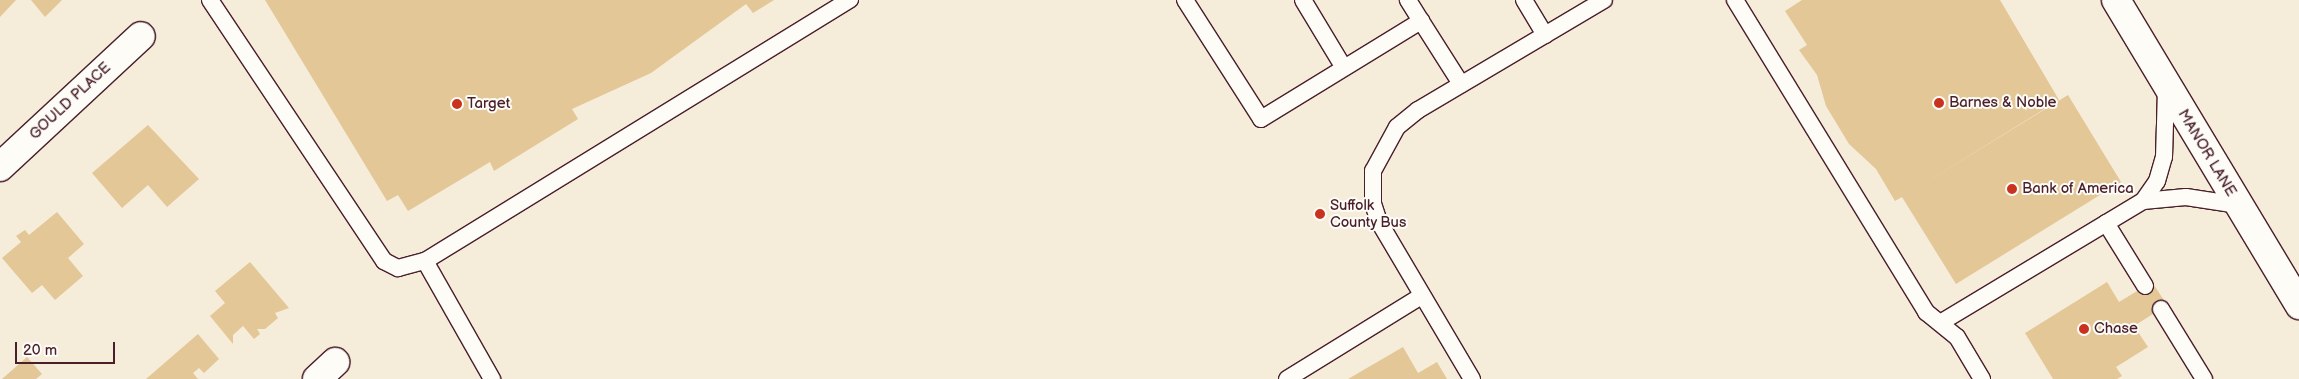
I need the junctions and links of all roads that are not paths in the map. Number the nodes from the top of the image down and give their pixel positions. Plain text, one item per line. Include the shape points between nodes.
1 (210, 0) edge
2 (850, 0) edge
3 (1185, 0) edge
4 (1303, 0) edge
5 (1408, 0) edge
6 (1524, 0) edge
7 (1604, 0) edge
8 (1735, 0) edge
9 (2116, 0) edge
10 (1421, 21) junction
11 (1545, 35) junction
12 (141, 36) dead end
13 (1344, 68) junction
14 (1461, 84) junction
15 (2167, 85) junction
16 (0, 167) edge
17 (2143, 201) junction
18 (2238, 205) junction
19 (2106, 223) junction
20 (424, 261) junction
21 (2145, 286) dead end
22 (1420, 297) junction
23 (2299, 305) edge
24 (2161, 309) dead end
25 (1940, 323) junction
26 (492, 379) edge
27 (1287, 379) edge
28 (1472, 379) edge
29 (1982, 379) edge
30 (2204, 379) edge

1 - 20 lane via 384,261 398,268
2 - 20 lane
3 - 13 lane via 1261,119
4 - 13 lane
5 - 10 lane
6 - 11 lane
7 - 11 lane
8 - 25 lane via 1926,312
9 - 15 street, MANOR LANE
10 - 13 lane
10 - 14 lane
11 - 14 lane
12 - 16 street, GOULD PLACE
14 - 22 lane via 1398,127 1373,171 1373,203 1378,222
15 - 17 lane via 2164,157 2157,181
15 - 18 street, MANOR LANE
17 - 18 lane via 2186,197
17 - 19 lane
18 - 23 street, MANOR LANE
19 - 21 lane
19 - 25 lane
20 - 26 lane
22 - 27 lane
22 - 28 lane
24 - 30 lane
25 - 29 lane via 1957,337

